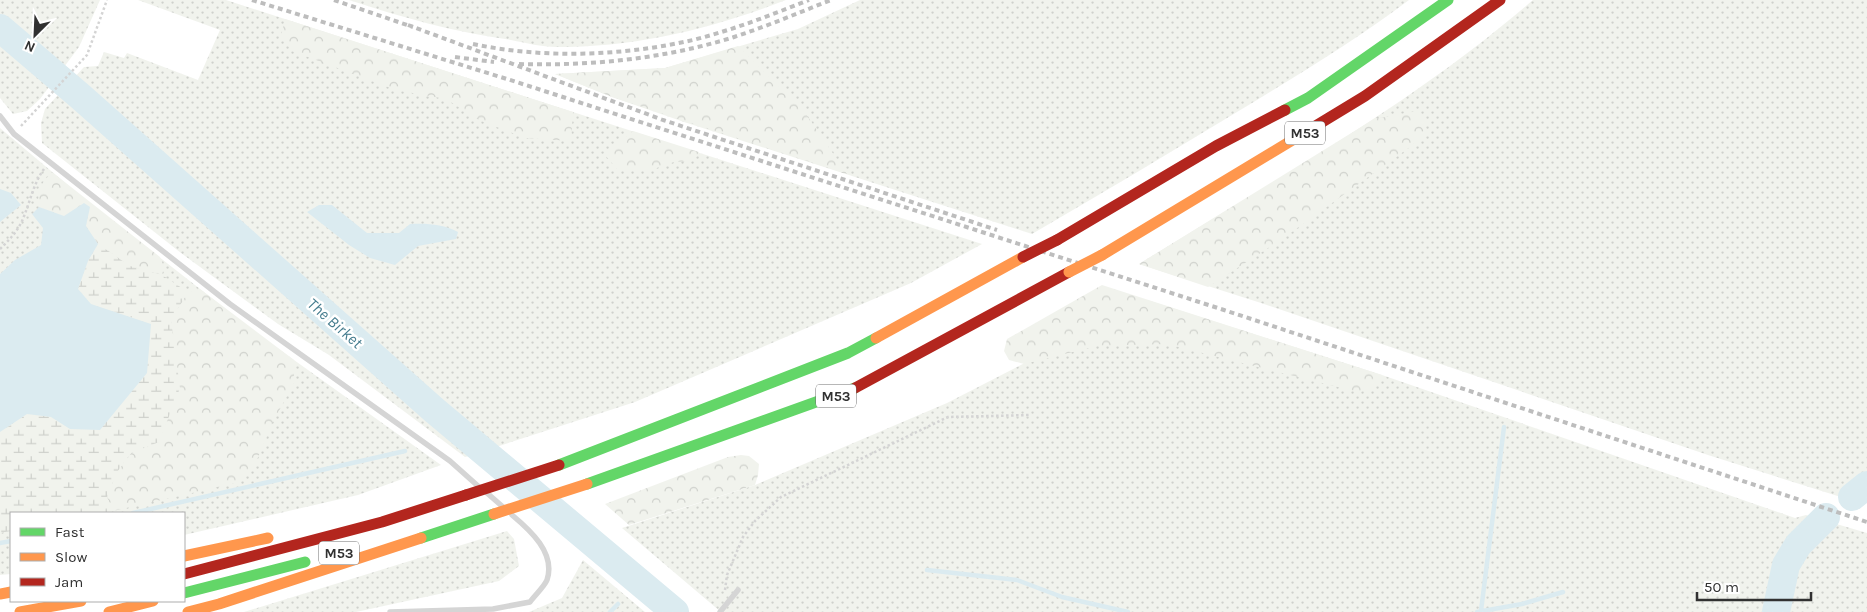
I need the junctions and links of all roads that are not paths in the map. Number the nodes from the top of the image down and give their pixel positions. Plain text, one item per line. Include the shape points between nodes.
1 (1448, 0) edge
2 (1500, 0) edge
3 (0, 116) edge
4 (466, 495) junction
5 (494, 514) junction
6 (312, 528) dead end
7 (283, 534) dead end
8 (334, 554) dead end
9 (185, 556) edge
10 (315, 559) dead end
11 (185, 574) edge
12 (738, 590) dead end
13 (185, 593) edge
14 (76, 602) edge
15 (149, 602) edge
16 (20, 612) edge
17 (110, 612) edge
18 (188, 612) edge
19 (390, 612) edge
20 (720, 612) edge

1 - 4 highway, M53, bridge via 1308,98 1216,146 1056,240 848,353 559,465
2 - 5 highway, M53, bridge via 1365,96 1102,255 847,392
3 - 19 lane via 14,134 230,304 450,461 534,534 549,563 546,580 530,602 493,609
4 - 6 highway
4 - 11 highway, M53 via 382,522
5 - 8 highway, M53
5 - 18 highway
7 - 9 highway
10 - 13 highway, M53
12 - 20 lane
14 - 16 highway
15 - 17 highway

